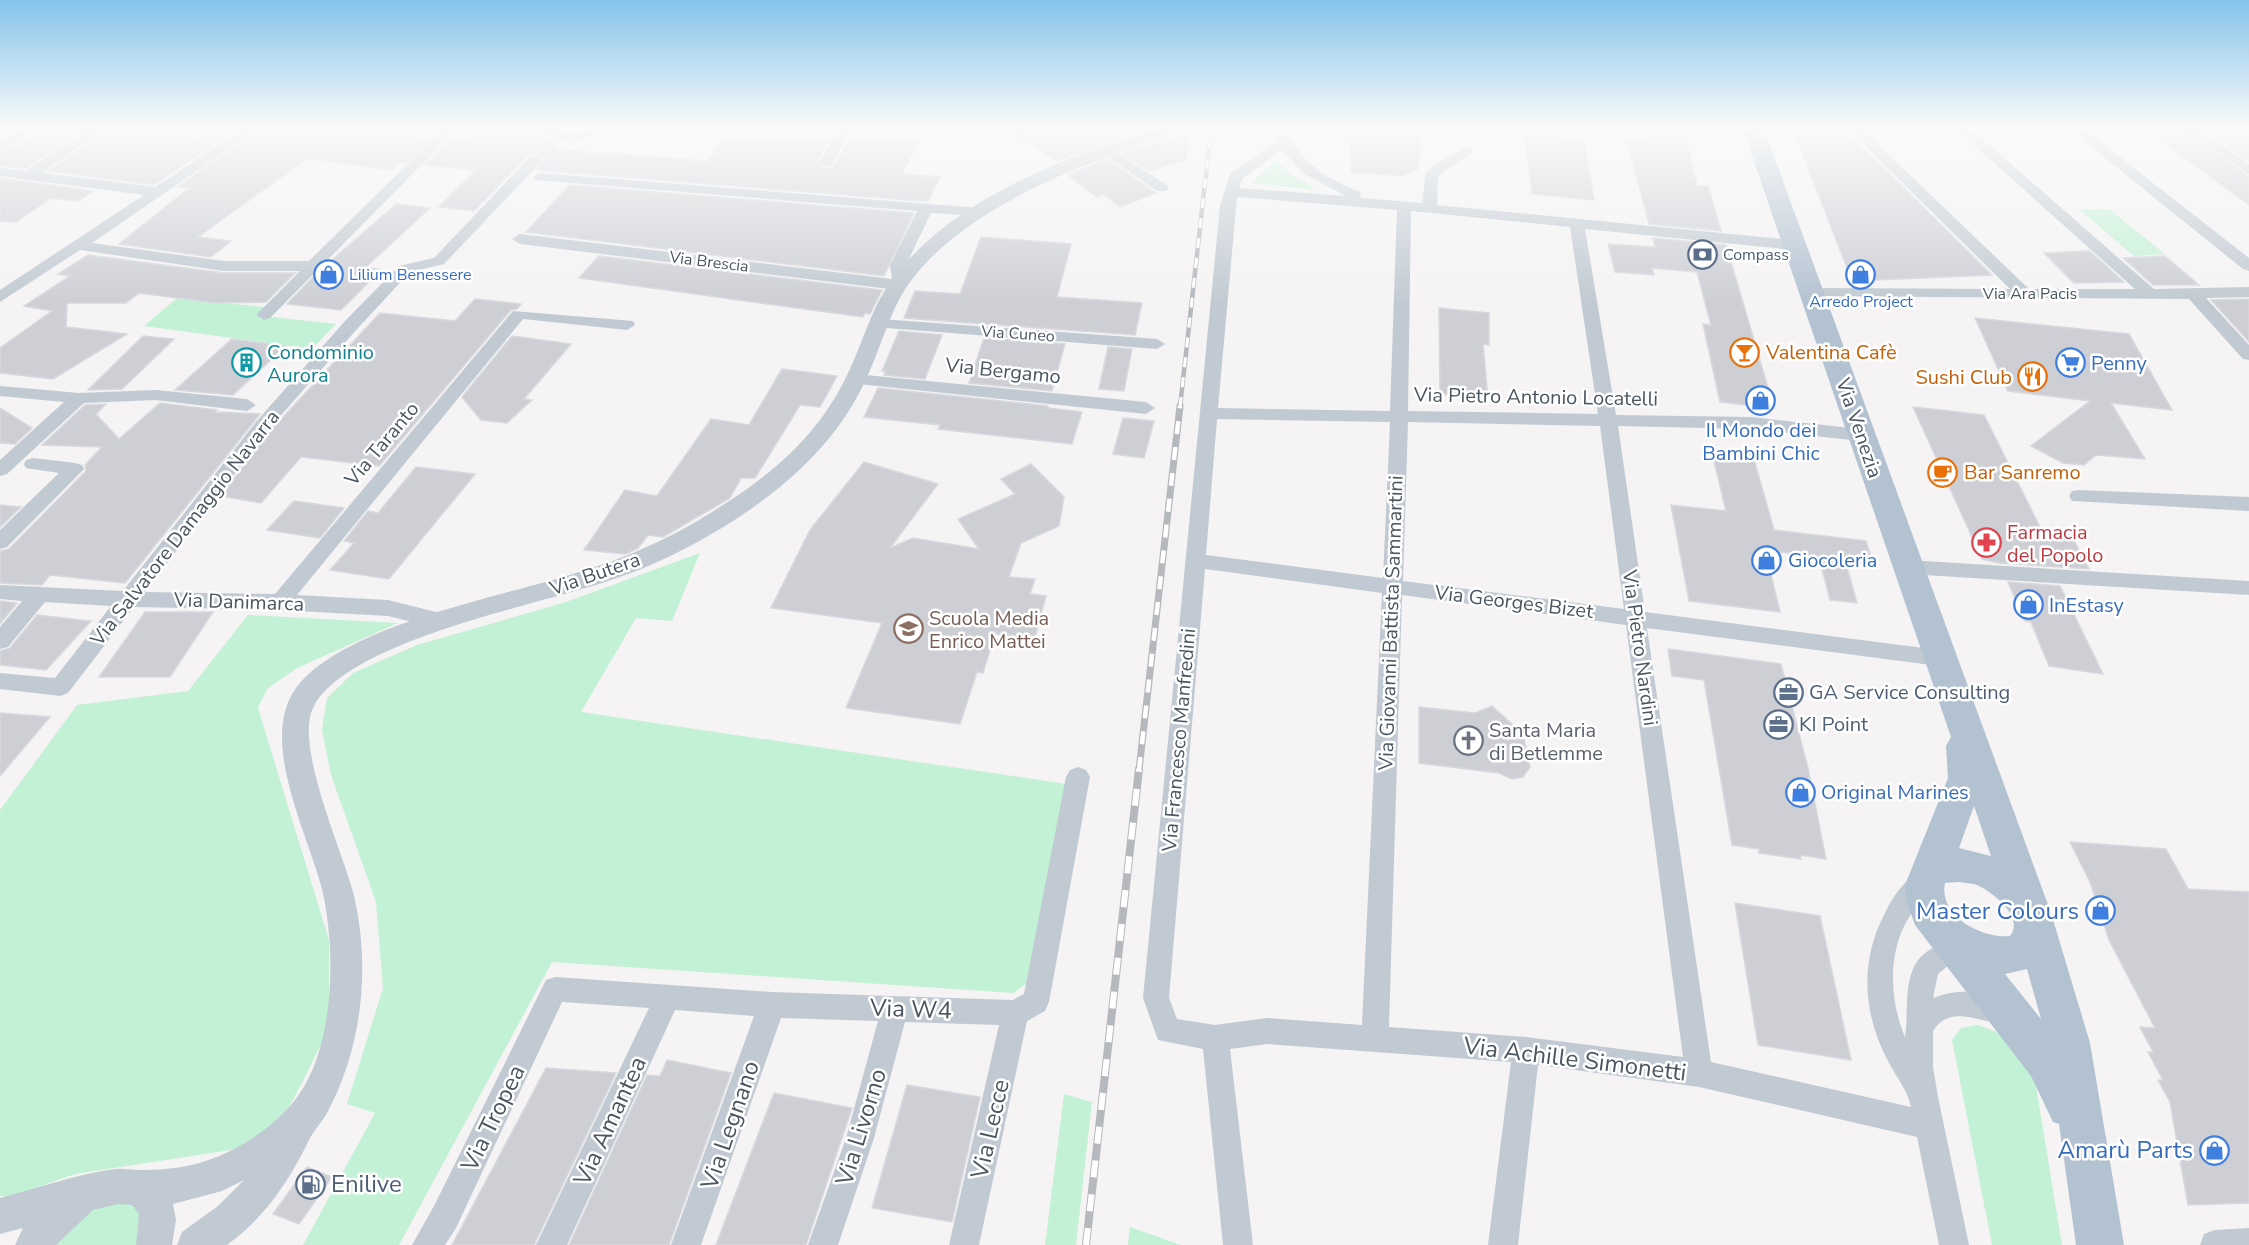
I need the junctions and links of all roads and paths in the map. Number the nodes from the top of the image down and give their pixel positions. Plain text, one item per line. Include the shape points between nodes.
1 (121, 187) edge
2 (165, 187) edge
3 (392, 187) edge
4 (518, 187) edge
5 (723, 187) edge
6 (1025, 187) edge
7 (1232, 187) edge
8 (1336, 187) edge
9 (1430, 187) edge
10 (1774, 187) edge
11 (1914, 187) edge
12 (2028, 187) edge
13 (2149, 187) edge
14 (158, 192) junction
15 (1231, 192) junction
16 (1375, 203) junction
17 (926, 208) junction
18 (1404, 208) junction
19 (1429, 210) junction
20 (979, 212) junction
21 (1577, 224) junction
22 (520, 238) dead end
23 (75, 245) junction
24 (1794, 245) junction
25 (312, 266) junction
26 (2249, 266) edge
27 (899, 283) junction
28 (2249, 292) edge
29 (1810, 293) junction
30 (2025, 294) junction
31 (2150, 294) junction
32 (2193, 294) junction
33 (0, 297) edge
34 (264, 315) dead end
35 (880, 324) junction
36 (627, 325) dead end
37 (1156, 344) dead end
38 (2249, 356) edge
39 (855, 379) junction
40 (0, 391) edge
41 (79, 398) junction
42 (247, 405) dead end
43 (1146, 408) dead end
44 (1210, 413) junction
45 (1399, 417) junction
46 (1608, 422) junction
47 (1860, 435) junction
48 (33, 464) dead end
49 (0, 470) edge
50 (2079, 496) dead end
51 (2249, 504) edge
52 (0, 542) edge
53 (1196, 561) junction
54 (1908, 567) junction
55 (1392, 588) junction
56 (2249, 588) edge
57 (0, 592) edge
58 (40, 594) junction
59 (130, 599) junction
60 (280, 602) junction
61 (1636, 617) junction
62 (441, 621) junction
63 (0, 641) edge
64 (1939, 658) junction
65 (0, 681) edge
66 (1963, 726) junction
67 (1078, 777) dead end
68 (1928, 876) junction
69 (2033, 921) junction
70 (1961, 944) junction
71 (555, 989) joint
72 (668, 997) junction
73 (772, 1005) junction
74 (895, 1008) junction
75 (1016, 1014) junction
76 (2012, 1015) junction
77 (1920, 1027) junction
78 (1215, 1038) junction
79 (1375, 1039) junction
80 (1526, 1050) junction
81 (1699, 1073) junction
82 (1923, 1093) junction
83 (300, 1121) junction
84 (1930, 1126) junction
85 (2080, 1126) junction
86 (140, 1188) junction
87 (92, 1193) junction
88 (0, 1216) edge
89 (2249, 1243) edge
90 (33, 1245) edge
91 (154, 1245) edge
92 (195, 1245) edge
93 (426, 1245) edge
94 (551, 1245) edge
95 (686, 1245) edge
96 (823, 1245) edge
97 (964, 1245) edge
98 (1238, 1245) edge
99 (1503, 1245) edge
100 (1954, 1245) edge
101 (2100, 1245) edge
102 (2215, 1245) edge

1 - 14 street
2 - 14 street
3 - 25 street
4 - 59 street, Via Salvatore Damaggio Navarra via 439,261 405,269 351,325 262,426
5 - 17 street, Via Salvatore Damaggio Navarra
6 - 20 street, Via Butera
7 - 15 street
8 - 16 street
9 - 19 street
10 - 24 main road, Via Venezia
11 - 30 street
12 - 31 street
13 - 26 street
14 - 23 street
15 - 16 street
15 - 44 street, Via Francesco Manfredini
16 - 18 street
17 - 20 street
17 - 27 street via 898,265
18 - 19 street
18 - 45 street, Via Giovanni Battista Sammartini
19 - 21 street
20 - 27 street, Via Butera via 933,246
21 - 24 street
21 - 46 street, Via Pietro Nardini
22 - 27 street, Via Brescia
23 - 25 street via 224,266
23 - 33 street
24 - 29 main road, Via Venezia
25 - 34 street
27 - 35 street, Via Butera
28 - 32 street, Via Ara Pacis
29 - 30 street, Via Ara Pacis
29 - 47 main road, Via Venezia
30 - 31 street, Via Ara Pacis
31 - 32 street, Via Ara Pacis
32 - 38 street
35 - 37 street, Via Cuneo
35 - 39 street, Via Butera
36 - 60 street, Via Taranto via 519,314
39 - 43 street, Via Bergamo
39 - 62 street, Via Butera via 817,441 764,489 724,517 688,538 615,570
40 - 41 street
41 - 42 street via 156,394
41 - 49 street
44 - 45 street, Via Pietro Antonio Locatelli
44 - 53 street, Via Francesco Manfredini
45 - 46 street, Via Pietro Antonio Locatelli
45 - 55 street, Via Giovanni Battista Sammartini
46 - 47 street, Via Pietro Antonio Locatelli via 1751,423
46 - 61 street, Via Pietro Nardini
47 - 54 main road, Via Venezia
48 - 52 street via 75,469
50 - 51 street
53 - 55 street, Via Georges Bizet
53 - 78 street, Via Francesco Manfredini via 1156,998 1168,1031
54 - 56 street
54 - 64 main road, Via Venezia
55 - 61 street, Via Georges Bizet
55 - 79 street, Via Giovanni Battista Sammartini
57 - 58 street, Via Danimarca
58 - 59 street, Via Danimarca
58 - 63 street
59 - 60 street, Via Danimarca
59 - 65 street, Via Salvatore Damaggio Navarra via 60,687
60 - 62 street, Via Danimarca via 388,608
61 - 64 street, Via Georges Bizet
61 - 81 street, Via Pietro Nardini
62 - 83 street, Via Butera via 339,663 316,684 297,710 295,736 300,765 339,894 346,959 343,1015 330,1068 315,1103
64 - 66 main road, Via Venezia
66 - 68 main road via 1966,778
66 - 69 main road, Via Venezia
67 - 75 street via 1036,1002
68 - 69 main road via 1946,864 1985,870 2020,896
68 - 70 main road via 1923,896 1929,912
68 - 82 street via 1900,908 1884,949 1878,981 1882,1014 1893,1042
69 - 70 main road via 2031,943 2019,952 2002,956
69 - 85 main road, Via Venezia via 2069,1043
70 - 76 main road
70 - 77 street via 1926,967 1920,988
71 - 72 street, Via W4
71 - 93 street, Via Tropea via 445,1217
72 - 73 street, Via W4
72 - 94 street, Via Amantea
73 - 74 street, Via W4
73 - 95 street, Via Legnano
74 - 75 street, Via W4
74 - 96 street, Via Livorno via 860,1138
75 - 97 street, Via Lecce
76 - 77 street via 1980,1004 1953,1004 1933,1011
76 - 85 main road via 2046,1061
77 - 82 street via 1917,1054
78 - 79 street, Via Achille Simonetti via 1267,1031
78 - 98 street
79 - 80 street, Via Achille Simonetti
80 - 81 street, Via Achille Simonetti
80 - 99 street
81 - 84 street, Via Achille Simonetti
82 - 84 street
83 - 86 street via 263,1151 222,1173 180,1186
83 - 92 street via 280,1163 258,1193 226,1226
84 - 100 street
85 - 101 main road
86 - 87 street via 118,1186
86 - 91 street via 154,1201 159,1220
87 - 88 street
87 - 90 street via 69,1206
89 - 102 street

